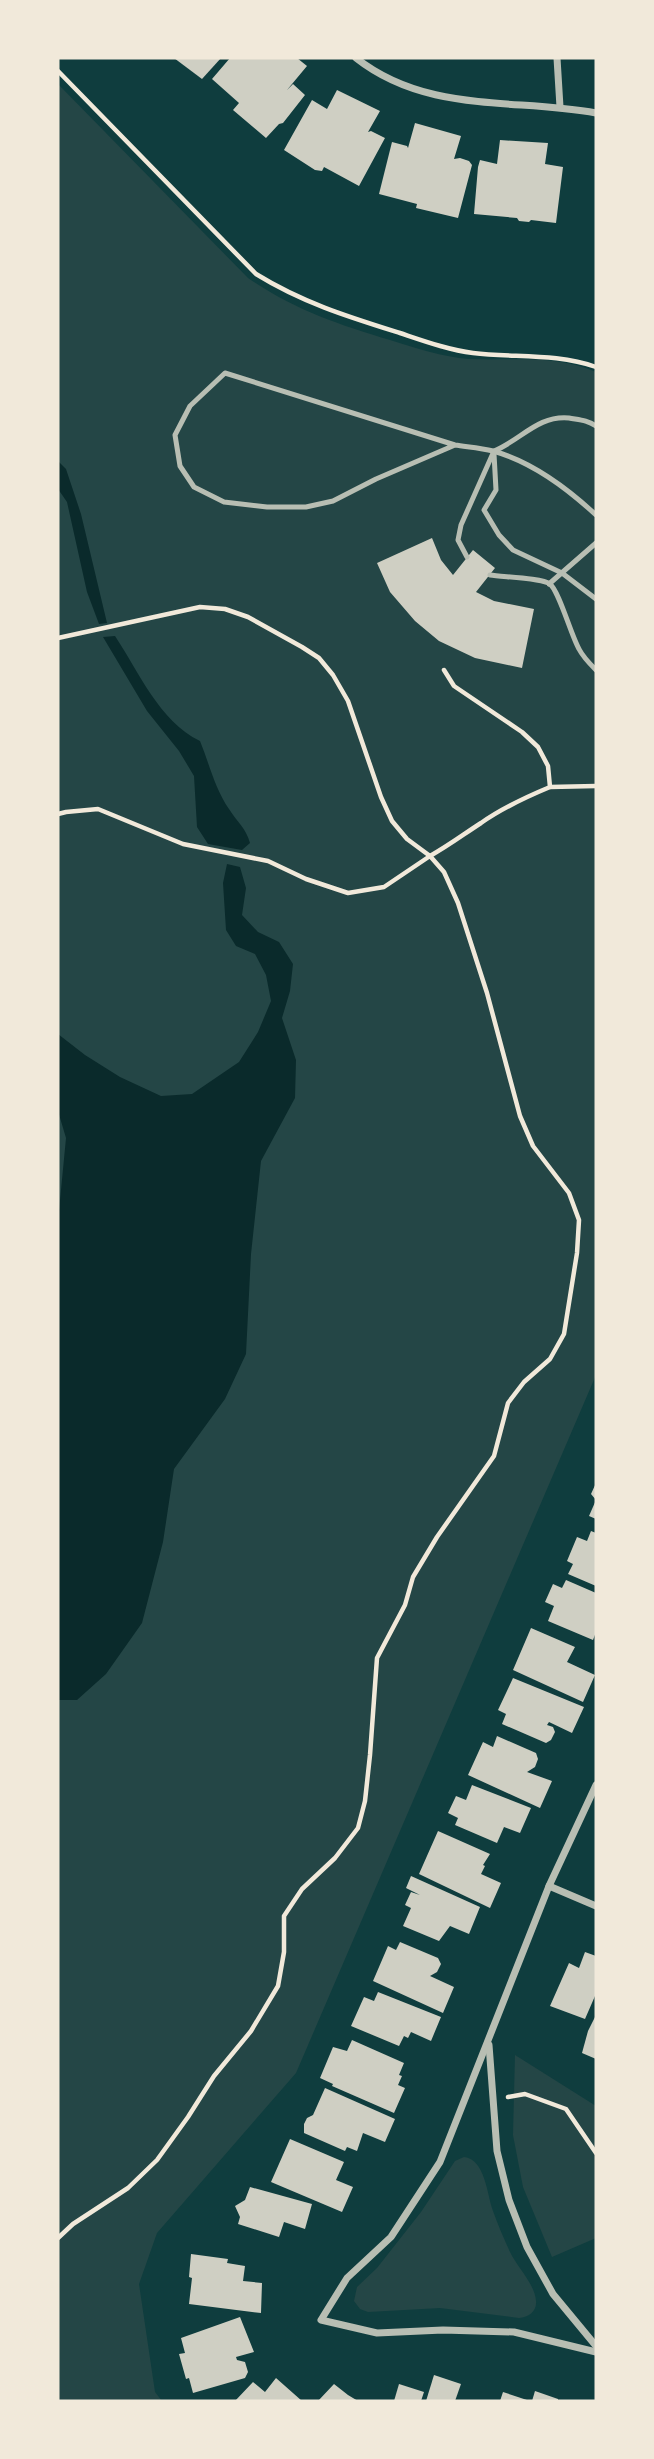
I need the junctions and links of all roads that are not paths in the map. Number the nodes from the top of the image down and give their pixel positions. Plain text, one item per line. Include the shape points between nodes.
1 (356, 58) edge
2 (558, 58) edge
3 (560, 107) junction
4 (596, 113) edge
5 (596, 426) edge
6 (455, 444) junction
7 (494, 451) junction
8 (596, 515) edge
9 (596, 543) edge
10 (467, 557) dead end
11 (562, 573) junction
12 (490, 575) dead end
13 (550, 584) junction
14 (596, 599) edge
15 (596, 670) edge
16 (596, 1785) edge
17 (549, 1886) junction
18 (596, 1906) edge
19 (489, 2042) junction
20 (596, 2346) edge
21 (596, 2352) edge

1 - 3 street via 386,77 454,100
2 - 3 street
3 - 4 street
5 - 7 lane via 564,418 543,421
6 - 6 lane via 225,373 190,406 174,435 180,466 194,488 224,502 267,507 306,507 333,501
6 - 7 lane
7 - 8 lane via 566,488
7 - 10 lane via 461,524 458,540
7 - 11 lane via 496,491 484,510 513,550
9 - 11 lane
11 - 13 lane
11 - 14 lane
12 - 13 lane
13 - 15 lane via 580,651
16 - 17 street
17 - 18 street
17 - 19 street
19 - 20 street via 497,2151 509,2200 527,2247 553,2294
19 - 21 street via 440,2162 391,2237 347,2278 321,2320 377,2333 514,2332

